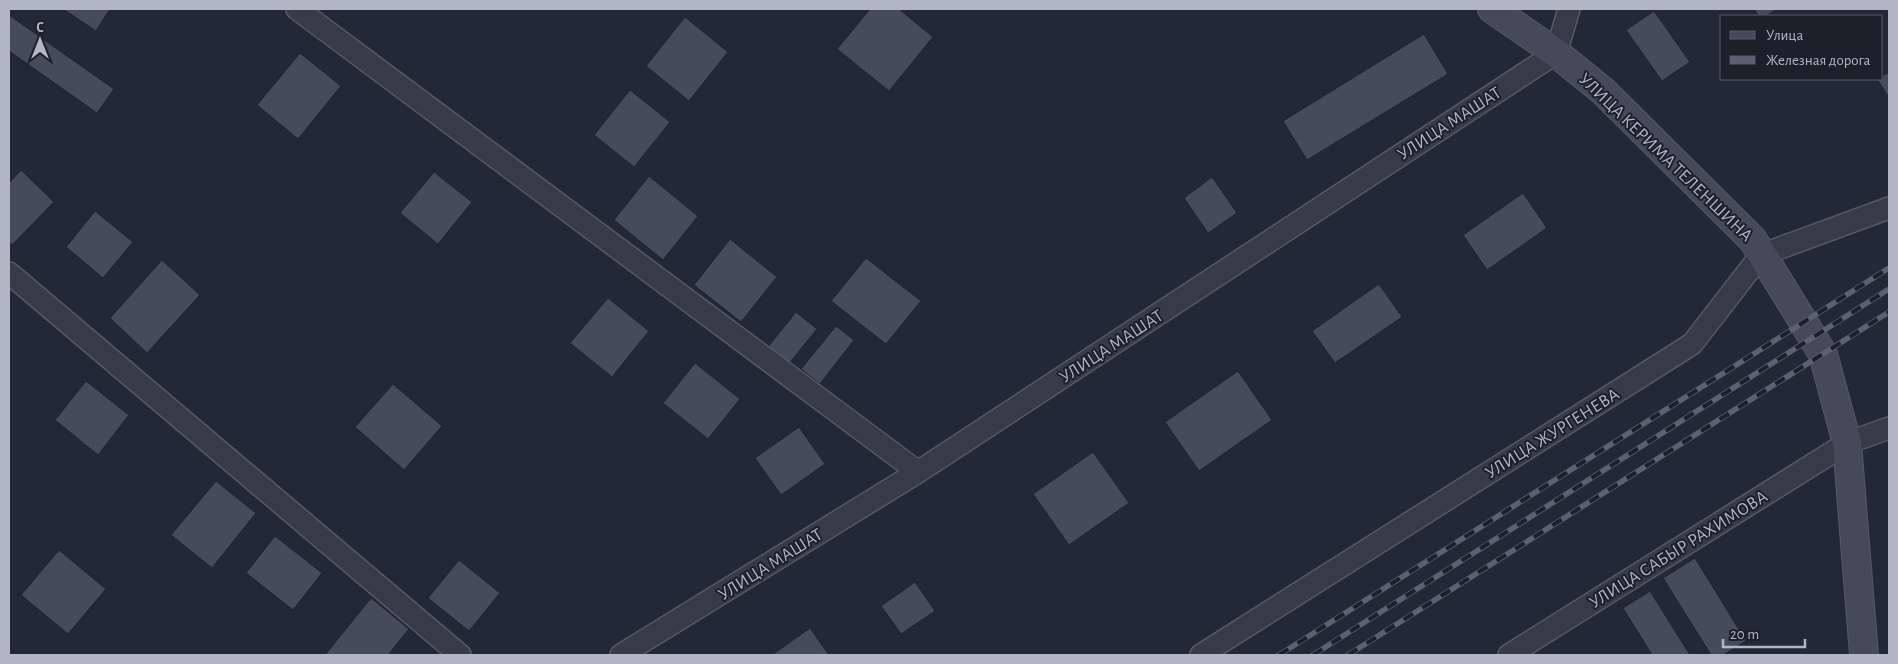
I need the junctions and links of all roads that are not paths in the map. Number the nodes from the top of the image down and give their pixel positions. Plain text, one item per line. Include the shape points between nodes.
1 (297, 9) edge
2 (1492, 9) edge
3 (1569, 9) edge
4 (1556, 54) junction
5 (1889, 208) edge
6 (1761, 254) junction
7 (9, 273) edge
8 (1889, 428) edge
9 (1847, 443) junction
10 (918, 472) junction
11 (460, 655) edge
12 (621, 655) edge
13 (1201, 655) edge
14 (1509, 655) edge
15 (1864, 655) edge

1 - 10 street
2 - 4 street, УЛИЦА КЕРИМА ТЕЛЕНШИНА
3 - 4 street
4 - 6 street, УЛИЦА КЕРИМА ТЕЛЕНШИНА via 1603,91 1753,240
4 - 10 street, УЛИЦА МАШАТ
5 - 6 street
6 - 9 street, УЛИЦА КЕРИМА ТЕЛЕНШИНА via 1823,354
6 - 13 street, УЛИЦА ЖУРГЕНЕВА via 1692,344
7 - 11 street
8 - 9 street, УЛИЦА САБЫР РАХИМОВА
9 - 14 street, УЛИЦА САБЫР РАХИМОВА
9 - 15 street, УЛИЦА КЕРИМА ТЕЛЕНШИНА
10 - 12 street, УЛИЦА МАШАТ

